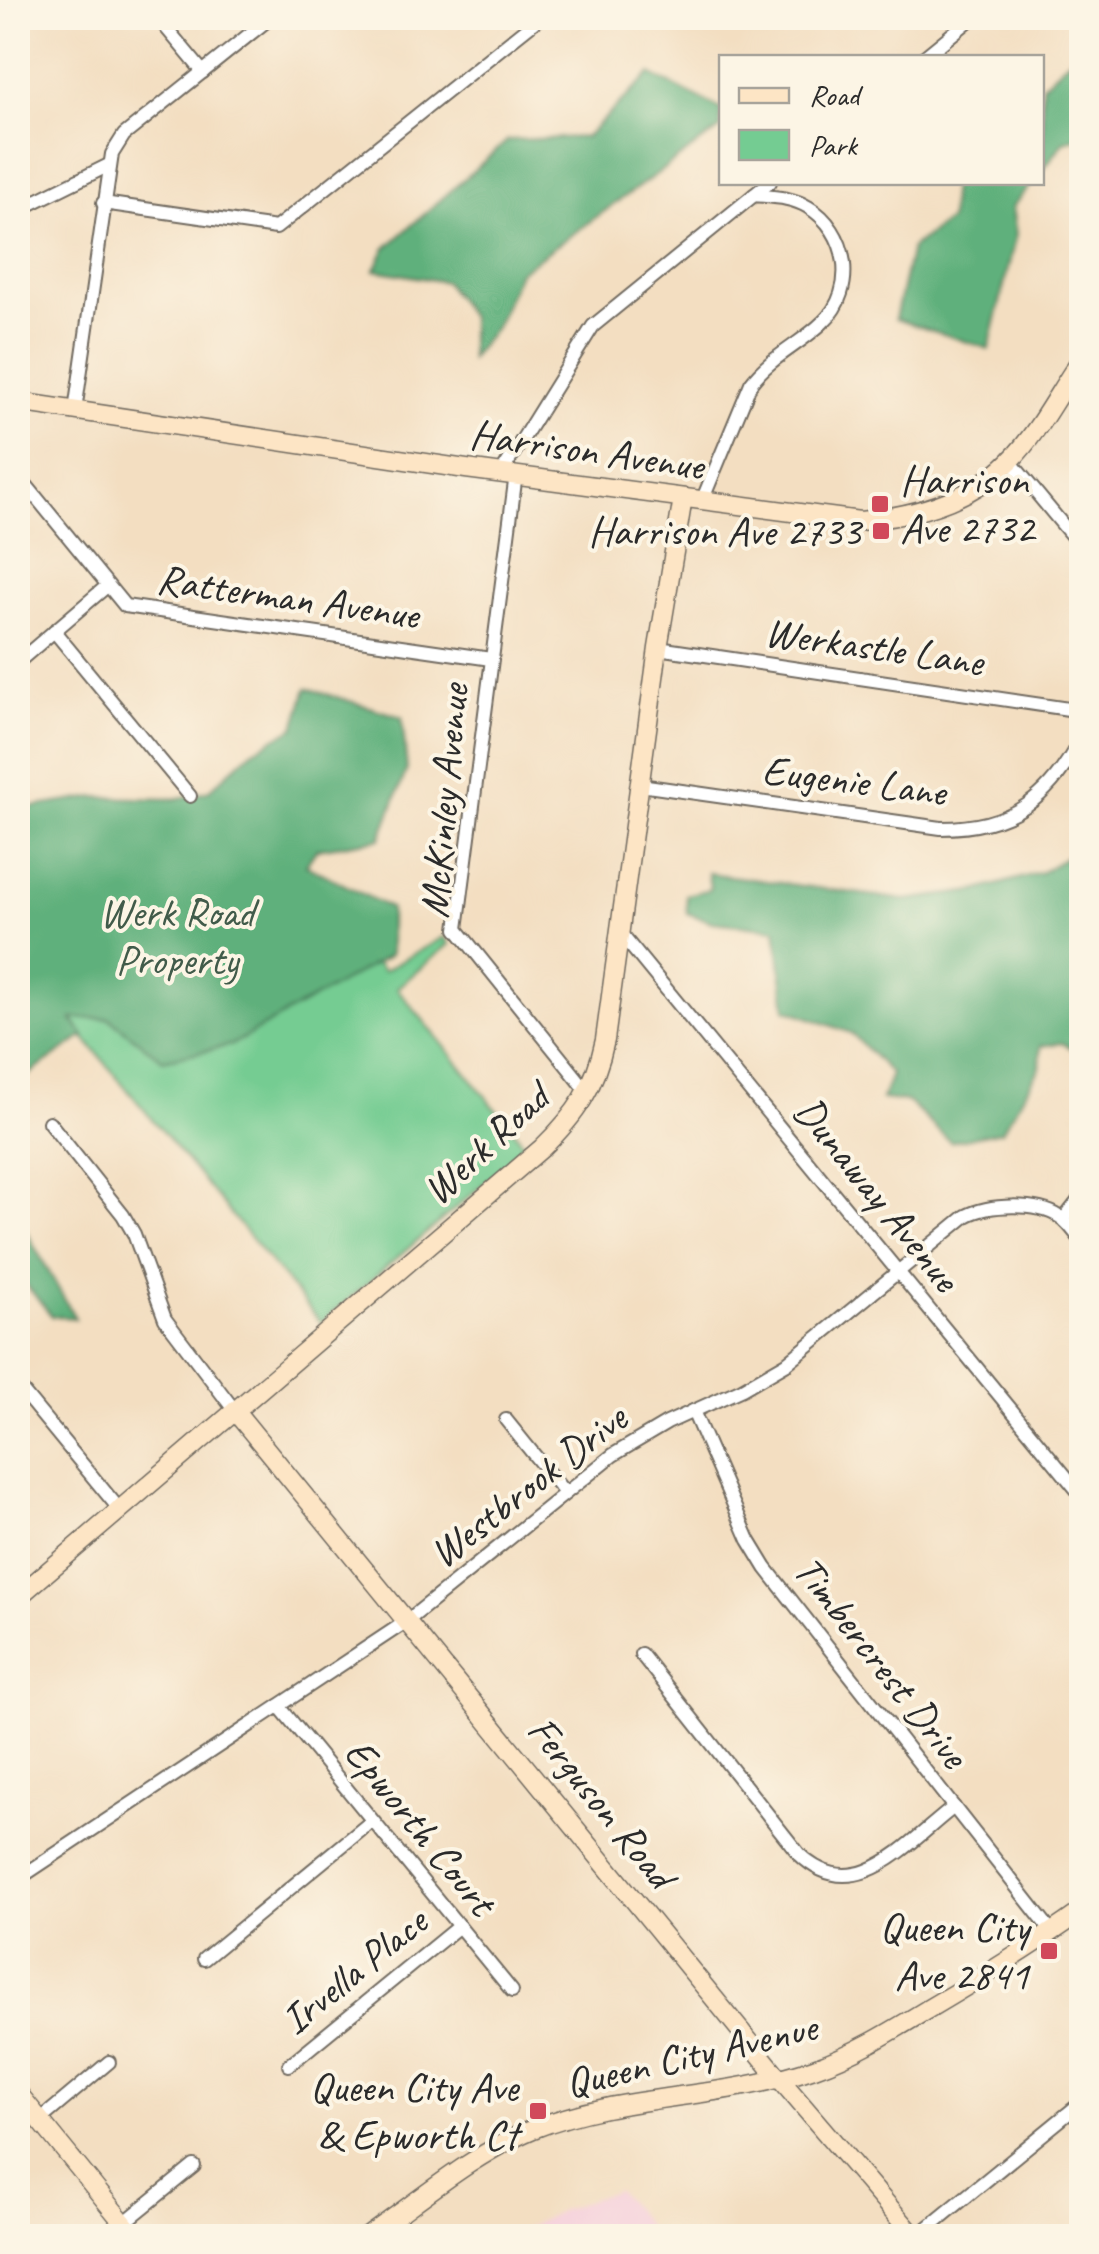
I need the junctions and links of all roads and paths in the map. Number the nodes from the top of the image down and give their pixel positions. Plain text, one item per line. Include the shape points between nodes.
1 (158, 18) edge
2 (270, 18) edge
3 (540, 18) edge
4 (972, 18) edge
5 (927, 55) edge
6 (203, 72) junction
7 (110, 165) junction
8 (766, 185) edge
9 (754, 195) junction
10 (103, 203) junction
11 (18, 210) edge
12 (1082, 358) edge
13 (18, 402) edge
14 (75, 411) junction
15 (1010, 461) junction
16 (509, 473) junction
17 (18, 476) edge
18 (693, 500) junction
19 (1082, 548) edge
20 (108, 586) junction
21 (54, 632) junction
22 (658, 648) junction
23 (491, 659) junction
24 (18, 662) edge
25 (1082, 712) edge
26 (1082, 736) edge
27 (640, 784) junction
28 (190, 796) dead end
29 (621, 934) junction
30 (588, 1092) junction
31 (49, 1122) dead end
32 (1082, 1196) edge
33 (1064, 1219) junction
34 (1082, 1241) edge
35 (898, 1272) junction
36 (18, 1386) edge
37 (235, 1411) junction
38 (693, 1411) junction
39 (506, 1420) dead end
40 (565, 1492) junction
41 (1082, 1496) edge
42 (120, 1510) junction
43 (18, 1597) edge
44 (407, 1621) junction
45 (641, 1654) dead end
46 (279, 1706) junction
47 (954, 1807) junction
48 (372, 1821) junction
49 (18, 1879) edge
50 (1082, 1911) edge
51 (459, 1926) junction
52 (1052, 1932) junction
53 (204, 1959) dead end
54 (512, 1990) dead end
55 (109, 2062) dead end
56 (289, 2065) dead end
57 (780, 2078) junction
58 (18, 2093) edge
59 (1082, 2102) edge
60 (40, 2120) junction
61 (194, 2166) dead end
62 (129, 2230) edge
63 (368, 2236) edge
64 (916, 2236) edge

1 - 6 street
2 - 6 street
3 - 10 street via 276,228
4 - 5 street
6 - 7 street via 124,134
7 - 10 street
7 - 11 street
8 - 9 street, McKinley Avenue
9 - 16 street, McKinley Avenue via 594,326
9 - 18 street via 799,202 819,214 842,248 844,285 824,322 752,383
10 - 14 street
12 - 15 street, Harrison Avenue
13 - 14 street, Harrison Avenue
14 - 16 street, Harrison Avenue
15 - 18 street, Harrison Avenue via 958,495 894,518 852,521
15 - 19 street
16 - 18 street, Harrison Avenue
16 - 23 street, McKinley Avenue
17 - 20 street, Ratterman Avenue
18 - 22 street, Werk Road
20 - 21 street
20 - 23 street, Ratterman Avenue via 125,606
21 - 24 street
21 - 28 street
22 - 25 street, Werkastle Lane
22 - 27 street, Werk Road
23 - 30 street, McKinley Avenue via 457,930
26 - 27 street, Eugenie Lane via 1058,778 1033,802 961,828
27 - 29 street, Werk Road
29 - 30 street, Werk Road via 602,1052
29 - 35 street, Dunaway Avenue
30 - 37 street, Werk Road via 542,1148
31 - 37 street via 123,1214 165,1319
32 - 33 street
33 - 34 street
33 - 35 street, Westbrook Drive via 1005,1206 978,1210
35 - 38 street, Westbrook Drive via 787,1363
35 - 41 street, Dunaway Avenue
36 - 42 street
37 - 42 street, Werk Road
37 - 44 street, Ferguson Road
38 - 40 street, Westbrook Drive via 632,1442
38 - 47 street, Timbercrest Drive via 766,1568
39 - 40 street
40 - 44 street, Westbrook Drive
42 - 43 street, Werk Road
44 - 46 street, Westbrook Drive
44 - 57 street, Ferguson Road
45 - 47 street via 820,1872 852,1876 874,1869
46 - 48 street, Epworth Court
46 - 49 street, Westbrook Drive
47 - 52 street, Timbercrest Drive
48 - 51 street, Epworth Court
48 - 53 street
50 - 52 street, Queen City Avenue
51 - 54 street, Epworth Court
51 - 56 street, Irvella Place
52 - 57 street, Queen City Avenue via 882,2036
55 - 60 street
57 - 63 street, Queen City Avenue via 535,2128 470,2163
57 - 64 street, Ferguson Road
58 - 60 street
59 - 64 street
60 - 62 street
61 - 62 street

